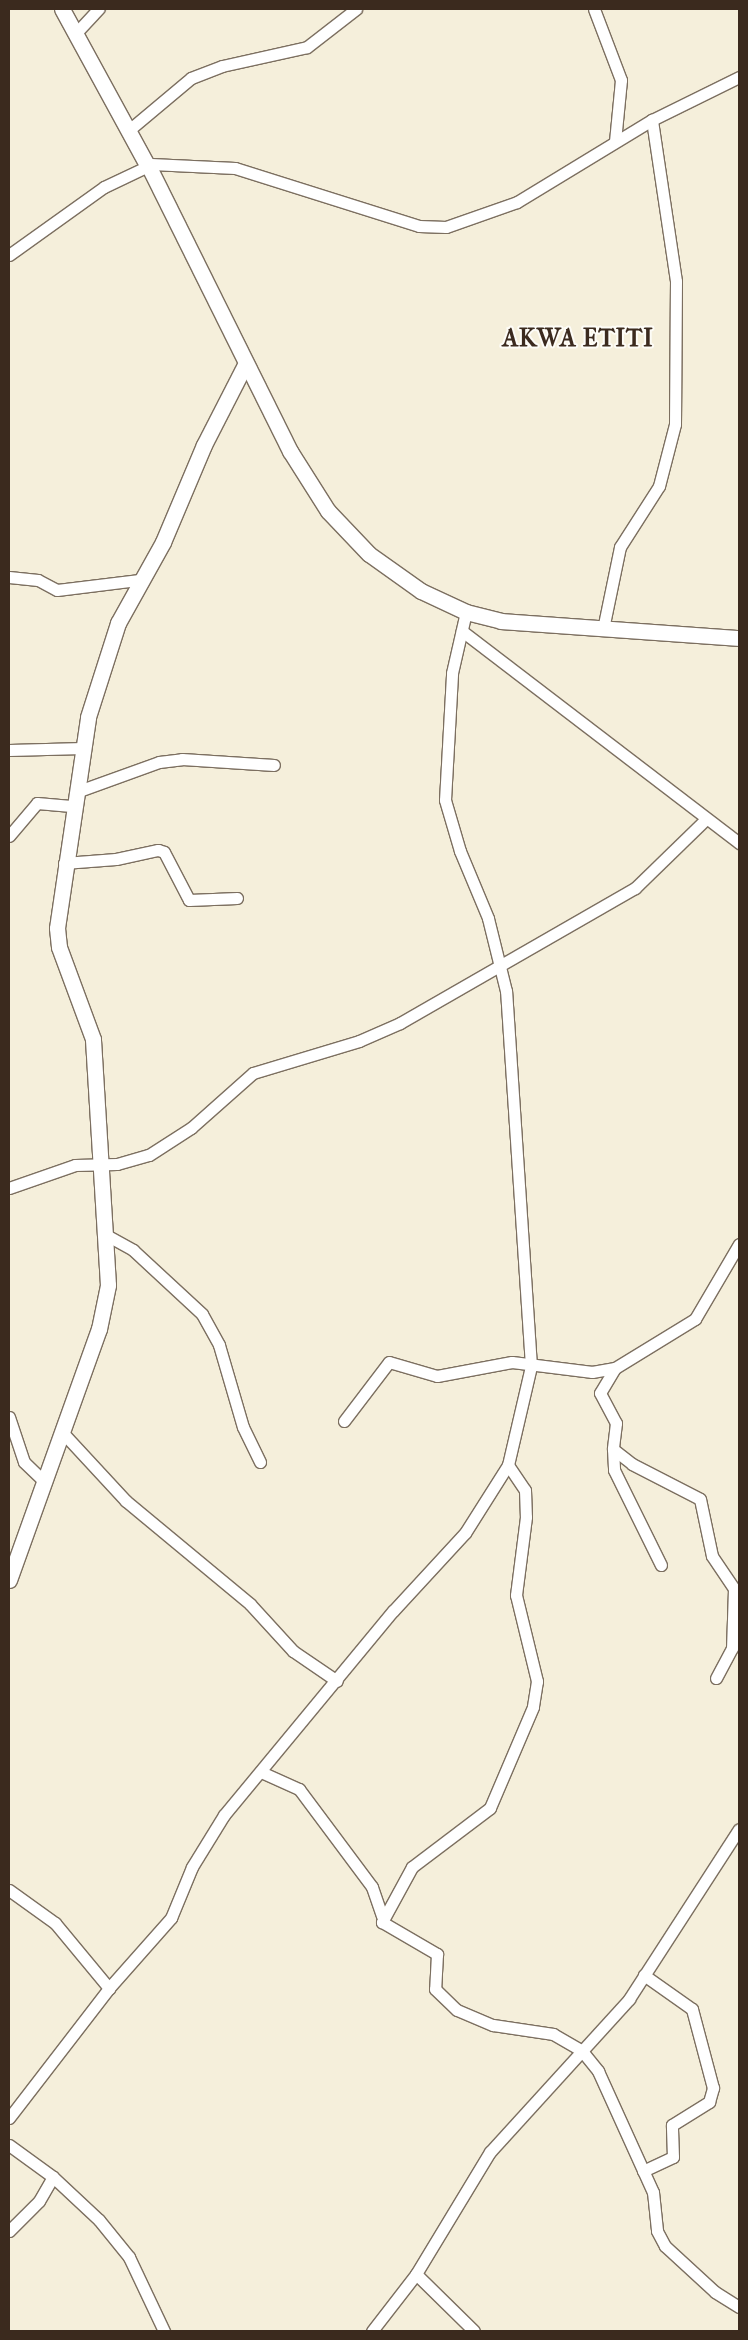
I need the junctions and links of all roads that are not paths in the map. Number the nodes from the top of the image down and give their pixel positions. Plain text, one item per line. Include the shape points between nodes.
1 (62, 9) edge
2 (98, 9) edge
3 (356, 9) edge
4 (594, 9) edge
5 (76, 33) junction
6 (739, 77) edge
7 (652, 120) junction
8 (129, 130) junction
9 (615, 141) junction
10 (148, 166) junction
11 (9, 255) edge
12 (245, 364) junction
13 (9, 577) edge
14 (139, 580) junction
15 (466, 612) junction
16 (603, 629) junction
17 (462, 631) junction
18 (739, 638) edge
19 (83, 748) junction
20 (9, 750) edge
21 (274, 765) dead end
22 (75, 799) junction
23 (705, 820) junction
24 (9, 836) edge
25 (739, 843) edge
26 (64, 863) junction
27 (237, 898) dead end
28 (500, 963) junction
29 (103, 1165) junction
30 (9, 1188) edge
31 (108, 1236) junction
32 (739, 1244) edge
33 (531, 1366) junction
34 (615, 1368) junction
35 (9, 1417) edge
36 (344, 1421) dead end
37 (63, 1434) junction
38 (613, 1449) junction
39 (260, 1462) dead end
40 (508, 1465) junction
41 (45, 1482) junction
42 (661, 1565) dead end
43 (9, 1580) edge
44 (716, 1678) dead end
45 (337, 1681) junction
46 (261, 1772) junction
47 (739, 1829) edge
48 (9, 1890) edge
49 (382, 1916) junction
50 (644, 1975) junction
51 (109, 1988) junction
52 (582, 2051) junction
53 (9, 2118) edge
54 (9, 2146) edge
55 (643, 2171) junction
56 (53, 2177) junction
57 (9, 2231) edge
58 (416, 2274) junction
59 (739, 2307) edge
60 (164, 2331) edge
61 (372, 2331) edge
62 (474, 2331) edge

1 - 5 main road
2 - 5 street
3 - 8 street via 307,47 198,75
4 - 9 street via 622,80
5 - 8 main road
6 - 7 street
7 - 9 street
7 - 16 street via 676,281 676,424 660,486 620,547
8 - 10 main road
9 - 10 street via 517,202 432,228 252,172
10 - 11 street via 104,187
10 - 12 main road
12 - 14 main road via 163,542
12 - 15 main road via 310,486 347,535 397,576
13 - 14 street via 38,580 57,590
14 - 19 main road via 94,686
15 - 16 main road via 529,624
15 - 17 street
16 - 18 main road
17 - 23 street
17 - 28 street via 452,682 445,800
19 - 20 street
19 - 22 main road
21 - 22 street via 182,759 159,762
22 - 24 street via 37,803
22 - 26 main road
23 - 25 street
23 - 28 street via 635,888
26 - 27 street via 116,859 158,850 164,852 189,900
26 - 29 main road via 58,946 93,1039
28 - 29 street via 374,1035 252,1073 191,1128 149,1155
28 - 33 street via 506,990
29 - 30 street via 75,1165
29 - 31 main road
31 - 37 main road via 105,1306
31 - 39 street via 133,1250 202,1314 219,1345 239,1414
32 - 34 street via 695,1319
33 - 34 street via 592,1372
33 - 36 street via 488,1364 436,1376 389,1362
33 - 40 street
34 - 38 street via 600,1393 616,1423
35 - 41 street via 24,1462
37 - 41 main road
37 - 45 street via 126,1501 250,1604 294,1651
38 - 42 street via 614,1470
38 - 44 street via 650,1474 693,1493 705,1509 712,1556 734,1589 732,1648
40 - 45 street via 465,1533 393,1611
40 - 49 street via 525,1490 526,1517 516,1595 537,1681 533,1706 490,1808 412,1867
41 - 43 main road
45 - 46 street
46 - 49 street via 299,1789 372,1887
46 - 51 street via 206,1842 171,1918
47 - 50 street
48 - 51 street via 55,1922
49 - 52 street via 384,1927 438,1954 435,1989 457,2010 492,2025 553,2034
50 - 52 street via 608,2026
50 - 55 street via 692,2009 713,2088 709,2102 672,2125 673,2157
51 - 53 street
52 - 55 street via 598,2071
52 - 58 street via 479,2167
54 - 56 street
55 - 59 street via 653,2192 657,2231 666,2246 715,2292
56 - 57 street via 39,2201
56 - 60 street via 99,2220 129,2257
58 - 61 street
58 - 62 street

